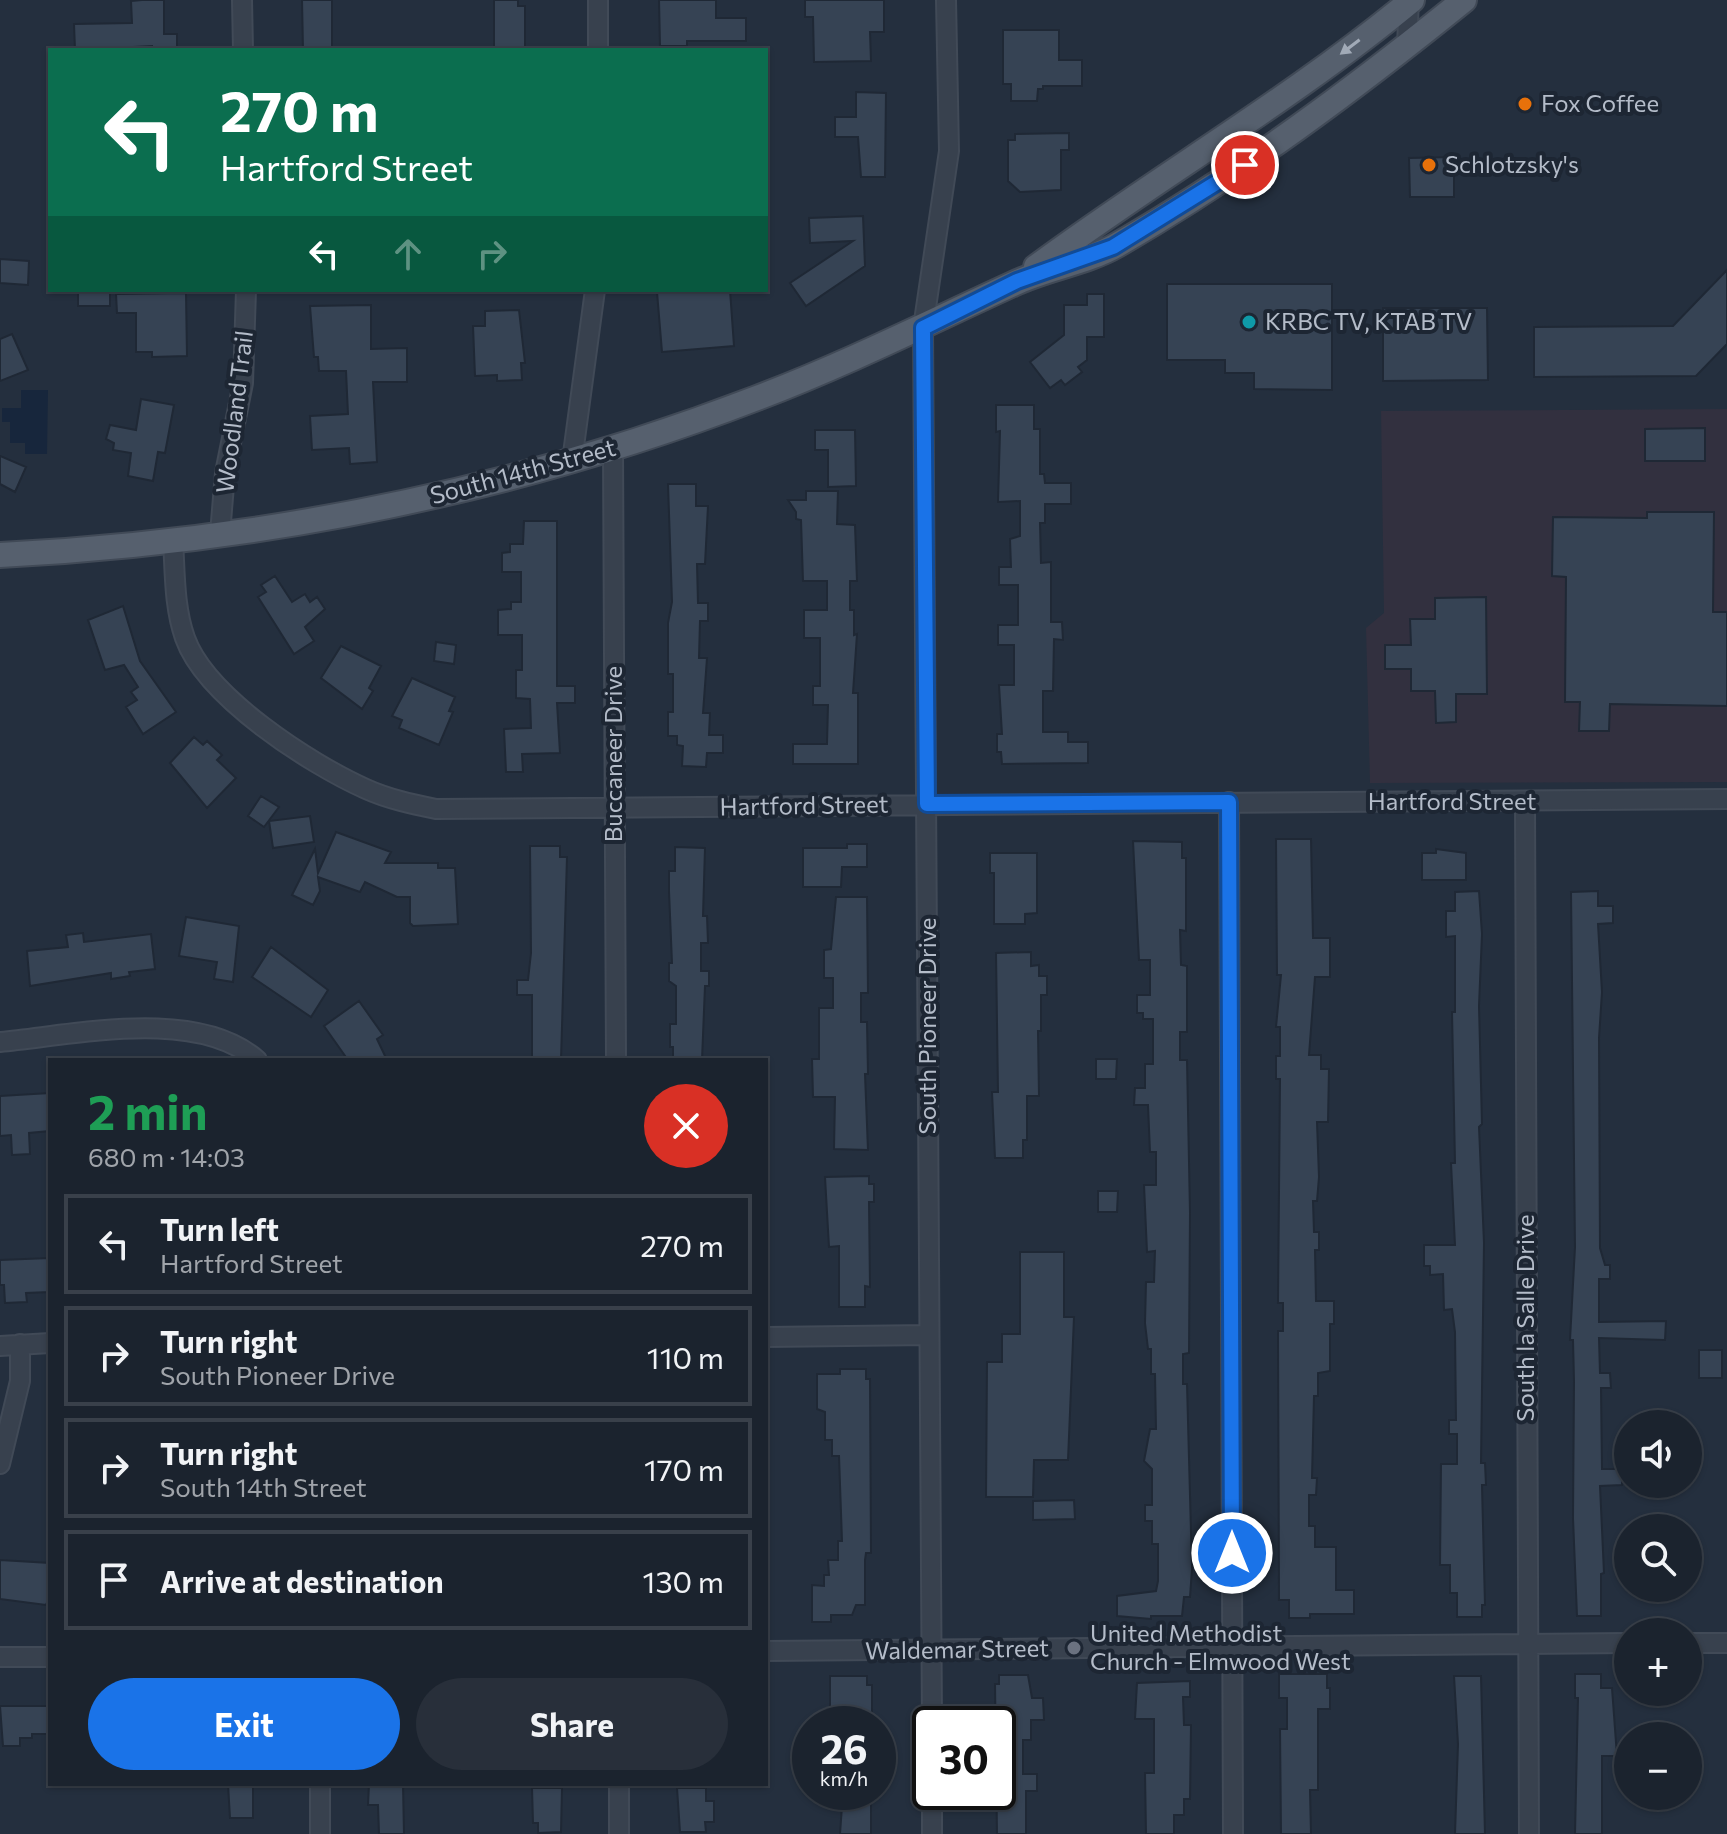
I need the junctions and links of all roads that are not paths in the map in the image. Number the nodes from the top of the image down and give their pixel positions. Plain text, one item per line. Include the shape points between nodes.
1 (242, 0) edge
2 (598, 0) edge
3 (946, 0) edge
4 (1464, 0) edge
5 (1410, 1) edge
6 (1407, 45) junction
7 (243, 48) edge
8 (598, 48) edge
9 (1114, 210) junction
10 (1113, 247) junction
11 (1017, 281) junction
12 (246, 292) edge
13 (595, 292) edge
14 (923, 328) junction
15 (613, 449) junction
16 (572, 461) junction
17 (220, 534) junction
18 (173, 540) junction
19 (0, 555) edge
20 (1727, 799) edge
21 (1229, 802) junction
22 (1525, 802) junction
23 (927, 804) junction
24 (614, 808) junction
25 (0, 1042) edge
26 (254, 1058) edge
27 (616, 1058) edge
28 (929, 1335) junction
29 (768, 1337) edge
30 (48, 1343) edge
31 (20, 1344) junction
32 (0, 1346) edge
33 (0, 1464) edge
34 (1527, 1643) junction
35 (1614, 1643) edge
36 (1702, 1643) edge
37 (1727, 1643) edge
38 (1232, 1647) junction
39 (768, 1651) edge
40 (932, 1651) junction
41 (0, 1657) edge
42 (48, 1657) edge
43 (932, 1706) edge
44 (320, 1786) edge
45 (619, 1786) edge
46 (932, 1810) edge
47 (320, 1834) edge
48 (619, 1834) edge
49 (932, 1834) edge
50 (1233, 1834) edge
51 (1529, 1834) edge

1 - 7 street
2 - 8 street
3 - 14 street, South Pioneer Drive via 949,151
4 - 6 main road, South 14th Street
5 - 6 street
5 -> 9 main road, South 14th Street via 1315,73
6 - 10 main road, South 14th Street via 1245,165
9 - 10 street
9 - 11 main road, South 14th Street
10 - 11 main road, South 14th Street
11 - 14 main road, South 14th Street
12 - 17 street, Woodland Trail via 243,383 225,473
13 - 16 street
14 - 15 main road, South 14th Street via 759,397
14 - 23 street, South Pioneer Drive
15 - 16 main road, South 14th Street
15 - 24 street, Buccaneer Drive
16 - 17 main road, South 14th Street via 403,503
17 - 18 main road, South 14th Street
18 - 19 main road, South 14th Street
18 - 24 street, Hartford Street via 185,639 204,670 246,711 342,777 405,803 436,809
20 - 22 street, Hartford Street
21 - 22 street, Hartford Street
21 - 23 street, Hartford Street
21 - 38 street
22 - 34 street, South la Salle Drive
23 - 24 street, Hartford Street
23 - 28 street, South Pioneer Drive
24 - 27 street, Buccaneer Drive
25 - 26 street via 178,1029 223,1039
28 - 29 street
28 - 40 street, South Pioneer Drive
30 - 31 street
31 - 32 street
31 - 33 street via 20,1381
34 - 35 street, Waldemar Street
34 - 38 street, Waldemar Street
34 - 51 street, South la Salle Drive
36 - 37 street
38 - 40 street, Waldemar Street
38 - 50 street
39 - 40 street, Waldemar Street
40 - 43 street, South Pioneer Drive
41 - 42 street
44 - 47 street
45 - 48 street
46 - 49 street

